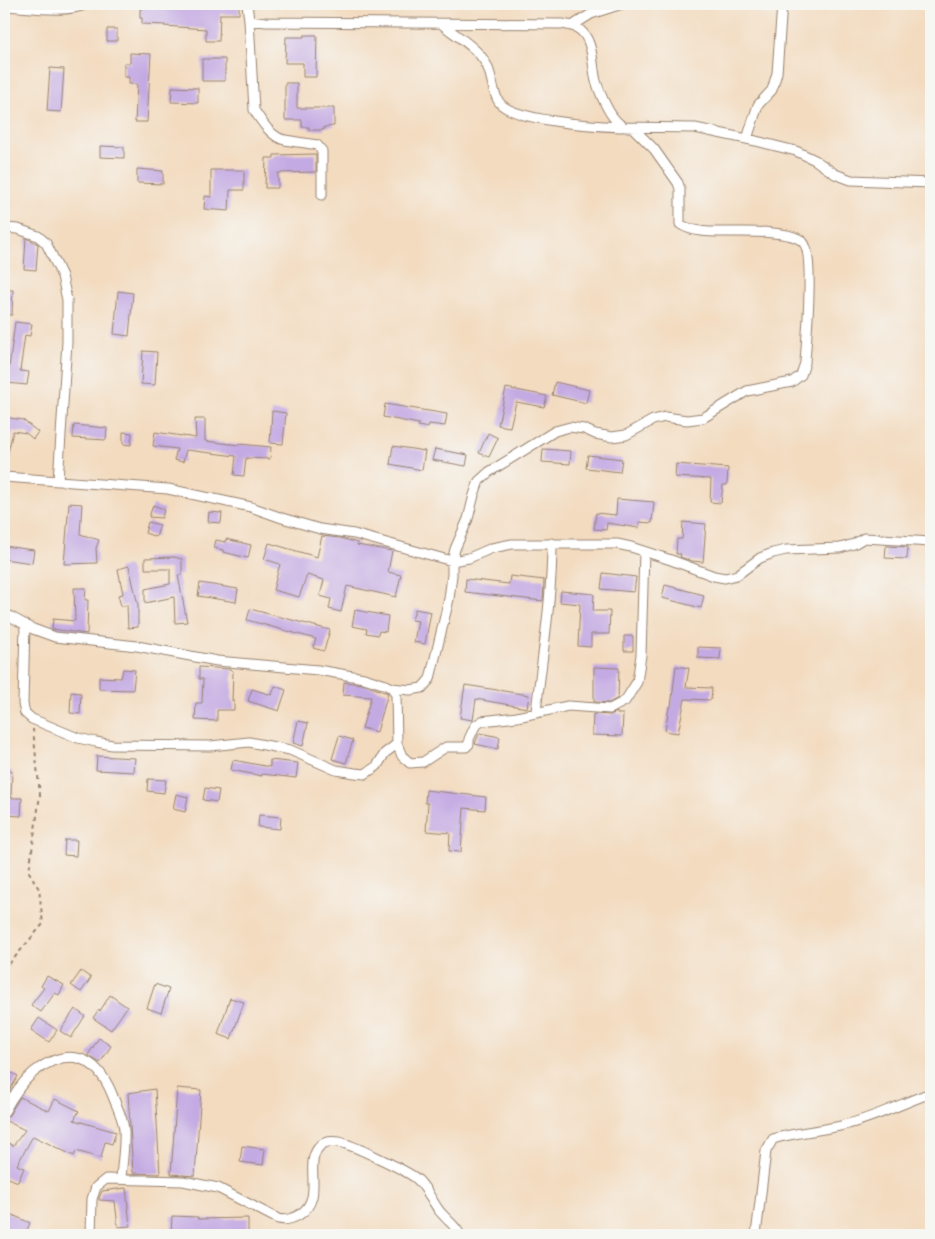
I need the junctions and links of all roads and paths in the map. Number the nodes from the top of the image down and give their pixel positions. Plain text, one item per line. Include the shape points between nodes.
1 (87, 4) edge
2 (247, 4) edge
3 (622, 4) edge
4 (782, 4) edge
5 (4, 6) edge
6 (249, 20) junction
7 (442, 24) junction
8 (572, 26) junction
9 (629, 127) junction
10 (747, 139) junction
11 (931, 183) edge
12 (322, 195) dead end
13 (4, 228) edge
14 (4, 477) edge
15 (58, 481) junction
16 (931, 542) edge
17 (552, 543) junction
18 (644, 552) junction
19 (452, 561) junction
20 (4, 613) edge
21 (25, 624) junction
22 (392, 688) junction
23 (536, 712) junction
24 (32, 719) junction
25 (397, 744) junction
26 (4, 970) edge
27 (931, 1093) edge
28 (4, 1112) edge
29 (120, 1179) junction
30 (91, 1235) edge
31 (460, 1235) edge
32 (756, 1235) edge

1 - 5 street via 68,8
2 - 6 street
3 - 8 street via 591,14
4 - 10 street via 777,73 772,90 758,105
6 - 7 street
6 - 12 street via 254,110 272,133 283,140 317,145 322,151
7 - 8 street
7 - 9 street via 486,62 500,103 512,112 598,126
8 - 9 street via 581,30 587,41 596,82 608,110 617,123
9 - 10 street via 695,128
9 - 19 street via 654,149 678,183 680,224 684,227 709,232 780,234 804,242 808,248 809,270 802,375 792,382 747,391 703,418 665,417 626,435 612,437 570,427 555,431 479,480
10 - 11 street via 796,151 851,180
13 - 15 street via 38,236 46,243 62,276 67,300 67,342
14 - 15 street
15 - 19 street via 168,489 251,507 311,526 354,534
16 - 18 street via 864,538 840,548 786,550 760,558 737,575 725,578
17 - 18 street via 618,544
17 - 19 street via 512,544
17 - 23 street via 551,588
18 - 23 street via 641,655 637,682 626,701 610,709 568,706
19 - 22 street via 452,586 430,679 422,688
20 - 21 street
21 - 22 street via 55,637 137,646 217,661 318,670 364,678
21 - 24 street via 23,704
22 - 25 street via 396,695
23 - 25 street via 482,722 476,726 466,747 446,747 423,762 410,763 402,756
24 - 25 street via 78,738 112,745 210,746 249,742 290,750 336,770 365,774
24 - 26 path via 40,795 29,872 39,889 43,924
27 - 32 street via 844,1126 772,1139 766,1151
28 - 29 street via 32,1073 50,1062 76,1057 94,1065 106,1079 121,1115 124,1130
29 - 30 street via 106,1179 96,1186 92,1199
29 - 31 street via 183,1181 218,1188 284,1220 294,1218 311,1202 313,1158 317,1150 330,1141 340,1142 417,1179

